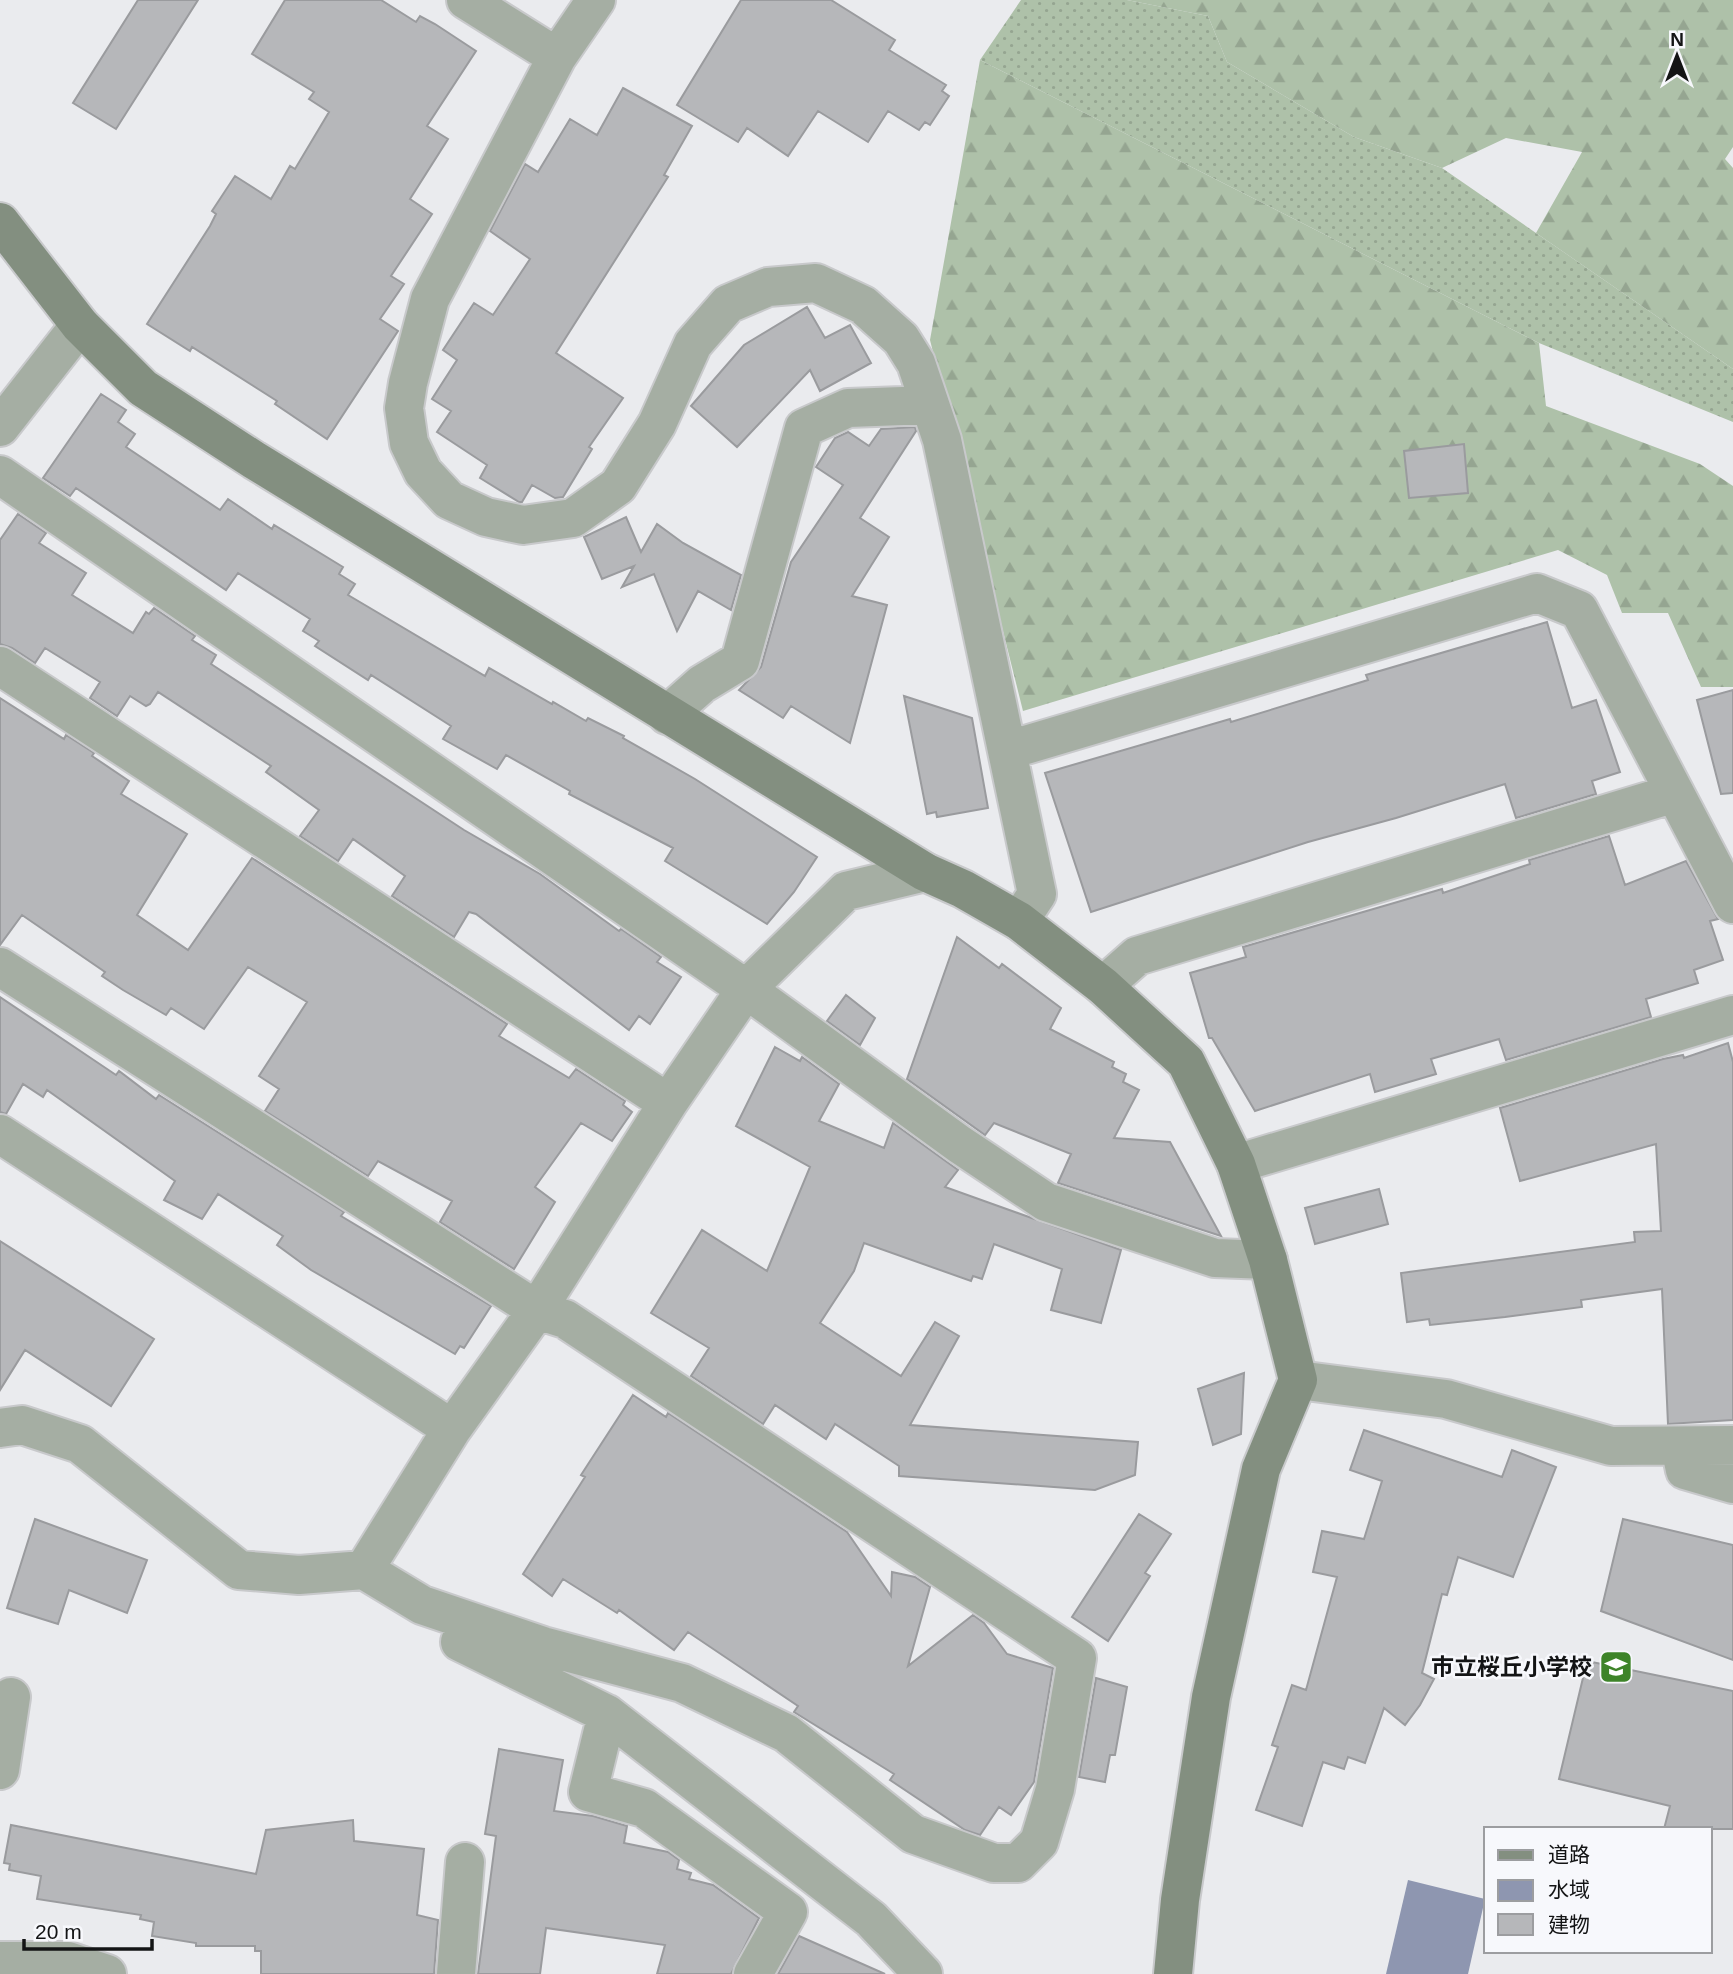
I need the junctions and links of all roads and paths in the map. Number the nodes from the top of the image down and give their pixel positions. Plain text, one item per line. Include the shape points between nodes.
1 (466, 0) edge
2 (596, 0) edge
3 (557, 57) junction
4 (0, 222) edge
5 (80, 325) junction
6 (930, 405) junction
7 (0, 427) edge
8 (0, 475) edge
9 (0, 666) edge
10 (667, 715) junction
11 (1009, 750) junction
12 (1675, 793) junction
13 (925, 873) junction
14 (1733, 904) edge
15 (1019, 921) junction
16 (0, 967) edge
17 (1104, 986) junction
18 (746, 989) junction
19 (1733, 1015) edge
20 (668, 1103) junction
21 (0, 1134) edge
22 (1236, 1164) junction
23 (1268, 1259) junction
24 (537, 1310) junction
25 (1298, 1380) junction
26 (0, 1428) edge
27 (452, 1429) junction
28 (1680, 1446) junction
29 (1733, 1446) edge
30 (1733, 1484) edge
31 (364, 1570) junction
32 (468, 1620) junction
33 (11, 1697) dead end
34 (607, 1714) junction
35 (0, 1770) edge
36 (465, 1862) dead end
37 (0, 1961) edge
38 (107, 1974) edge
39 (456, 1974) edge
40 (753, 1974) edge
41 (923, 1974) edge
42 (1173, 1974) edge

1 - 3 street
2 - 3 street
3 - 6 street via 450,255 416,343 404,408 409,443 424,472 449,500 523,525 573,518 618,486 657,424 693,344 727,304 768,287 816,284 863,305 901,339 916,363
4 - 5 street
5 - 7 street
5 - 10 street via 143,388
6 - 10 street via 848,408 804,428 740,661 702,684
6 - 11 street via 942,440
8 - 18 street
9 - 20 street
10 - 13 street
11 - 12 street via 1537,593 1579,610
11 - 15 street via 1037,894
12 - 14 street
12 - 17 street via 1137,956
13 - 15 street
13 - 18 street via 846,891
15 - 17 street
16 - 24 street
17 - 22 street via 1186,1062
18 - 20 street
18 - 23 street via 1046,1202 1215,1258
19 - 22 street
20 - 24 street
21 - 27 street
22 - 23 street
23 - 25 street
24 - 27 street
24 - 32 street via 565,1319 1077,1658 1055,1789 1039,1842 1018,1863 994,1863 913,1835 775,1727 682,1683 543,1646
25 - 28 street via 1446,1399 1611,1446
25 - 42 street via 1261,1469 1214,1684
26 - 31 street via 22,1425 80,1444 239,1570 299,1575
27 - 31 street
28 - 29 street
28 - 30 street via 1685,1470
31 - 32 street via 422,1605
32 - 34 street via 460,1642
33 - 35 street
34 - 40 street via 588,1792 644,1808 788,1912
34 - 41 street via 871,1919
36 - 39 street
37 - 38 street via 68,1961

